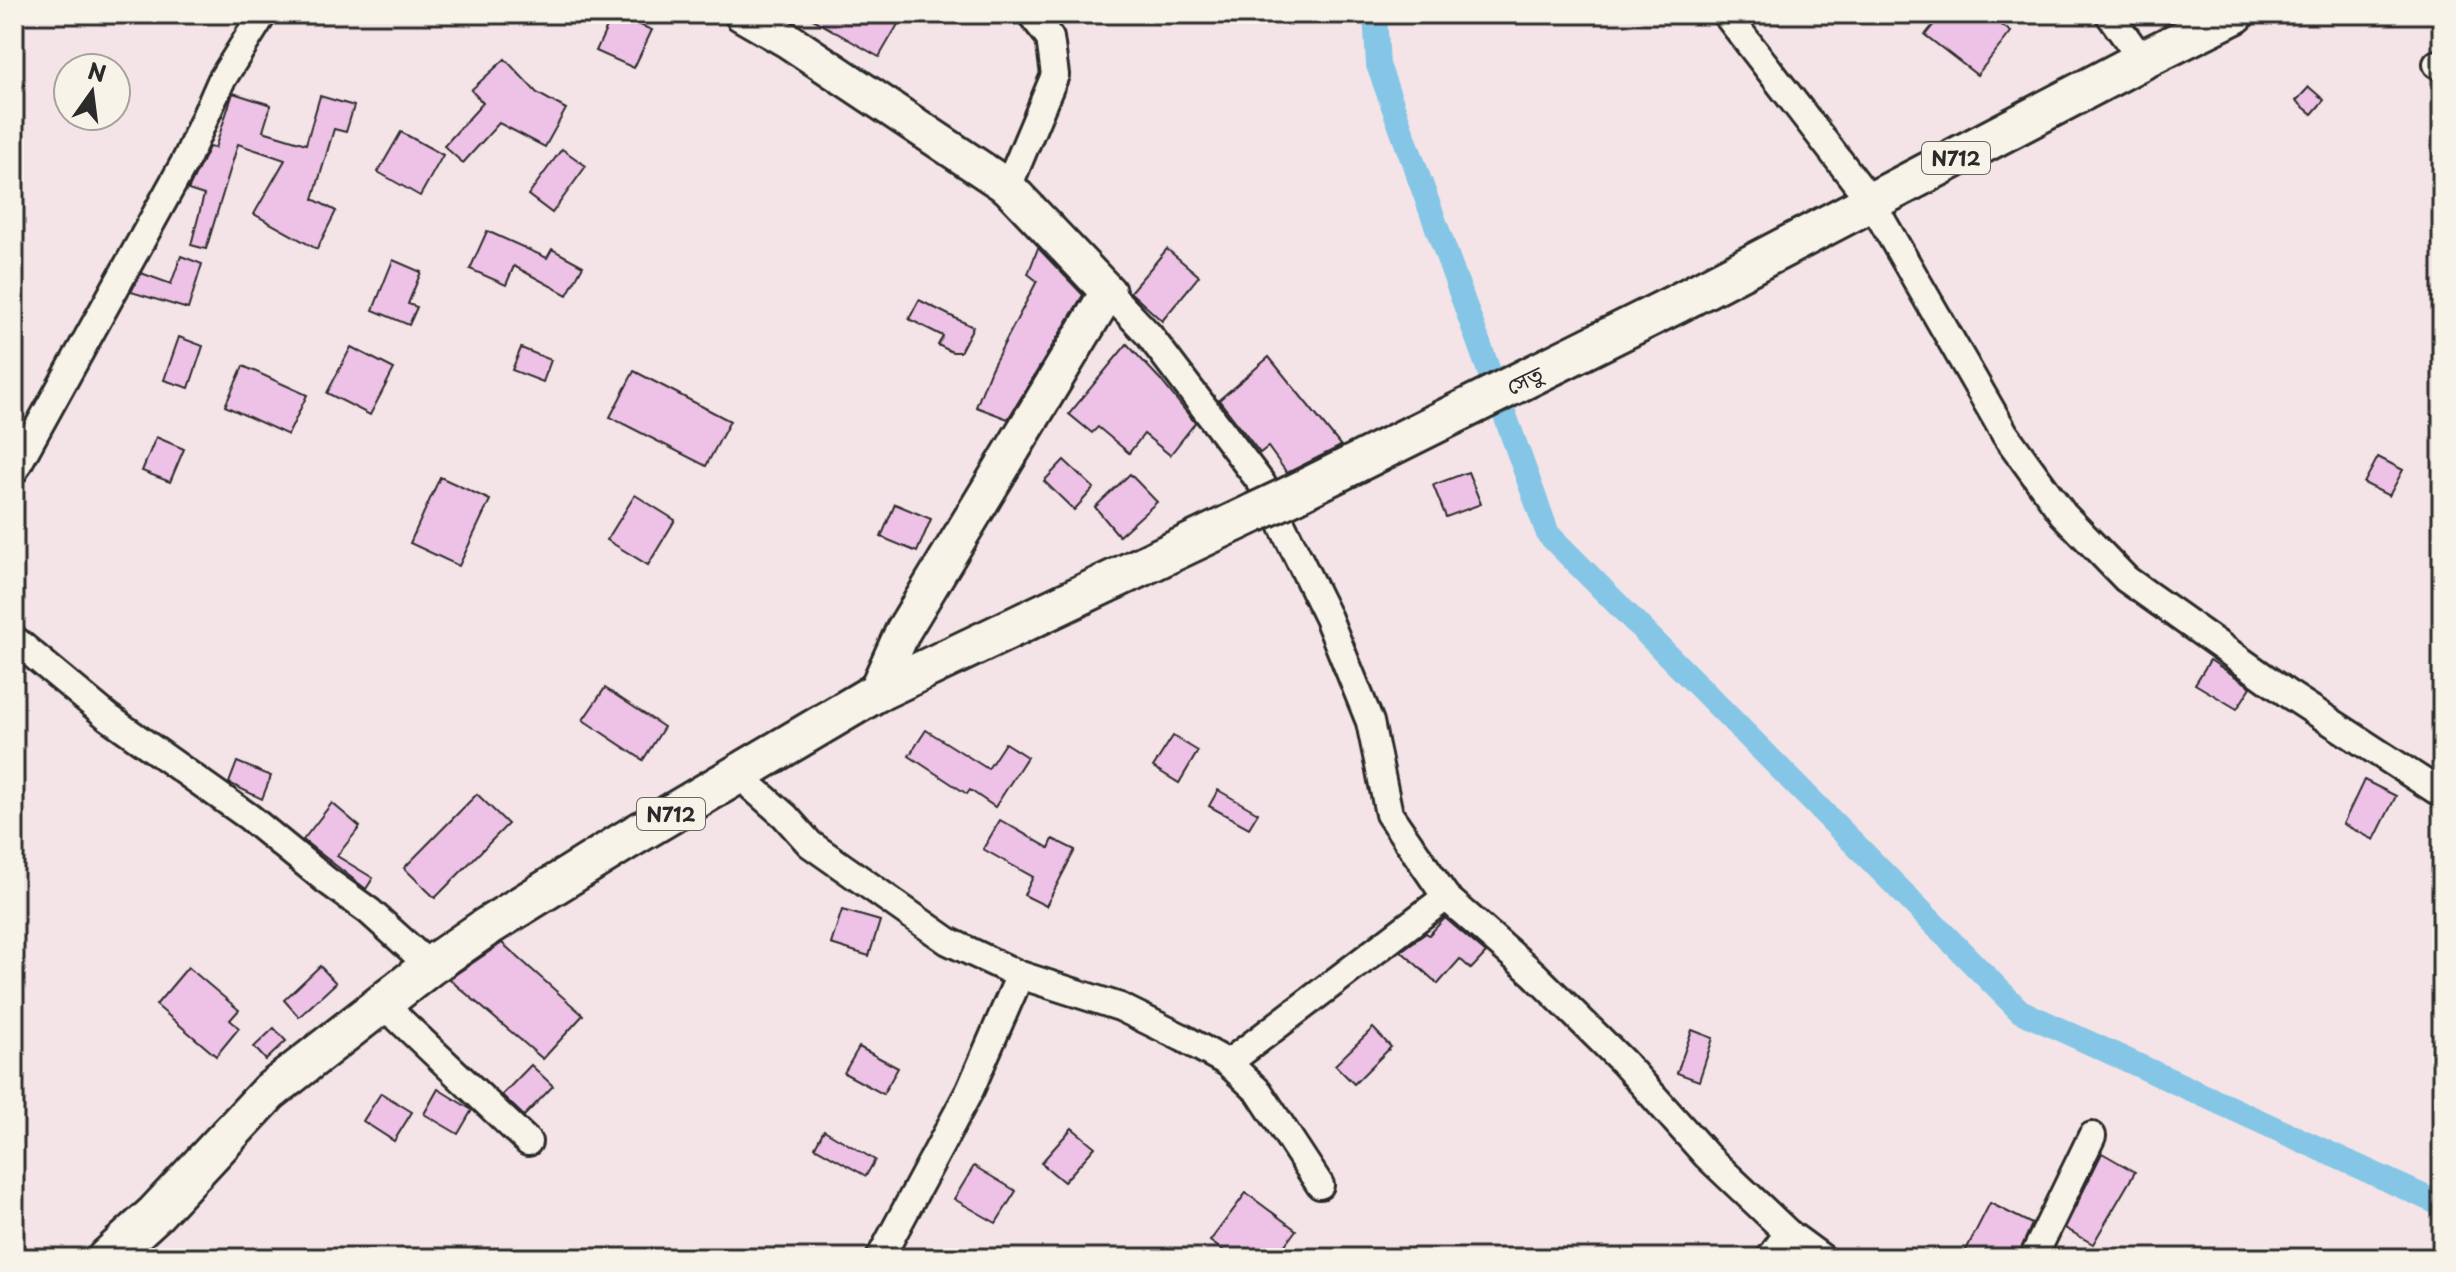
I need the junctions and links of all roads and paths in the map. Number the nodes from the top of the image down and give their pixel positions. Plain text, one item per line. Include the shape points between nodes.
1 (263, 14) edge
2 (742, 14) edge
3 (1031, 14) edge
4 (1726, 14) edge
5 (2109, 14) edge
6 (2235, 14) edge
7 (2142, 60) junction
8 (1008, 187) junction
9 (1872, 203) junction
10 (1108, 292) junction
11 (14, 471) edge
12 (14, 639) edge
13 (875, 693) junction
14 (742, 773) junction
15 (2442, 794) edge
16 (1446, 897) junction
17 (430, 966) junction
18 (1020, 975) junction
19 (382, 1003) junction
20 (1228, 1063) junction
21 (2092, 1136) dead end
22 (528, 1142) dead end
23 (1320, 1185) dead end
24 (155, 1214) junction
25 (1788, 1233) junction
26 (107, 1258) edge
27 (131, 1258) edge
28 (880, 1258) edge
29 (1770, 1258) edge
30 (1822, 1258) edge
31 (2033, 1258) edge

1 - 11 street via 221,81 187,158
2 - 8 main road
3 - 8 street via 1050,38 1055,75
4 - 9 street
5 - 7 street
6 - 7 highway, N712
7 - 9 highway, N712
8 - 10 main road
9 - 13 highway, সেতু / N712, bridge via 1292,495
9 - 15 street via 2005,434 2073,525 2126,579
10 - 13 main road via 903,631
10 - 16 street via 1149,335 1262,484 1328,618 1370,722 1389,814
12 - 17 street via 108,717 369,911
13 - 14 highway, N712
14 - 17 highway, N712
14 - 18 street via 810,844 948,941
16 - 20 street
16 - 25 street via 1534,974
17 - 19 highway, N712
18 - 20 street via 1120,1007
18 - 28 street via 970,1090
19 - 22 street
19 - 24 highway, N712 via 269,1092
20 - 23 street via 1259,1092
21 - 31 street
24 - 26 highway, N712
24 - 27 highway, N712
25 - 29 street
25 - 30 street

